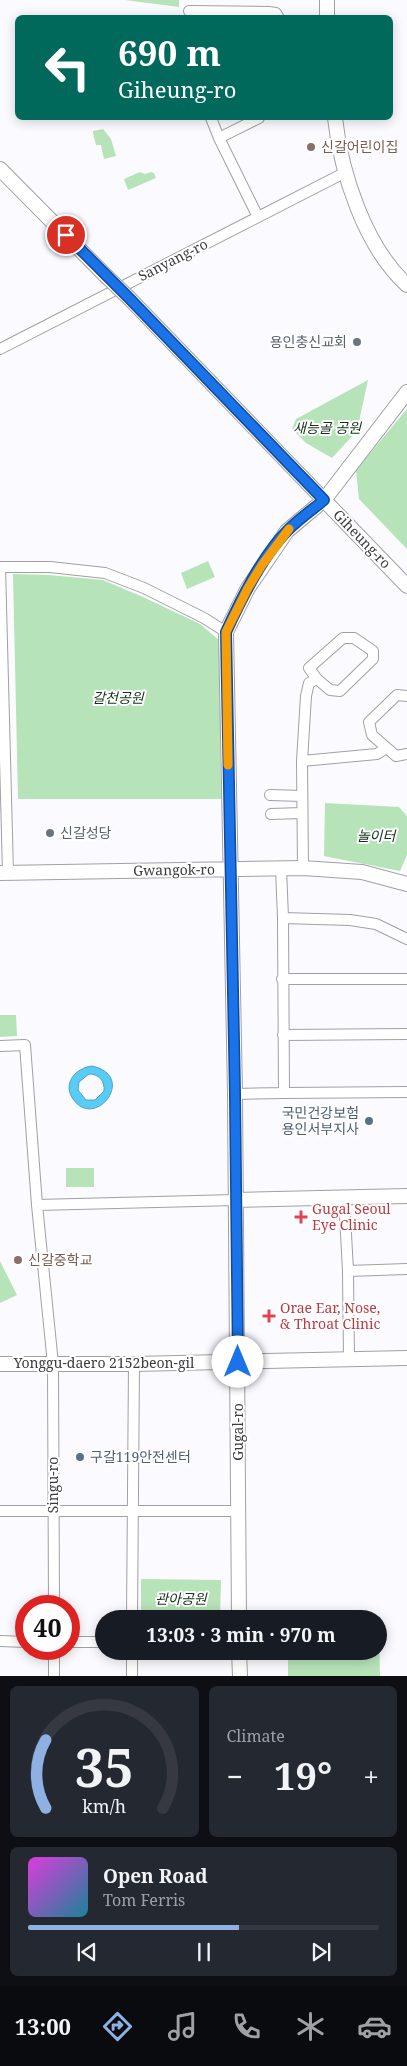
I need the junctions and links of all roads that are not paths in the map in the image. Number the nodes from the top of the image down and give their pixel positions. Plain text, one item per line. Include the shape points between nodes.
1 (327, 0) edge
2 (189, 9) edge
3 (278, 15) edge
4 (327, 15) edge
5 (212, 120) edge
6 (255, 120) edge
7 (335, 120) edge
8 (219, 138) junction
9 (0, 169) edge
10 (346, 172) junction
11 (258, 217) junction
12 (407, 286) edge
13 (0, 350) edge
14 (407, 392) edge
15 (324, 500) junction
16 (407, 586) edge
17 (226, 632) junction
18 (317, 679) junction
19 (407, 696) edge
20 (2, 725) edge
21 (386, 748) junction
22 (407, 754) edge
23 (302, 761) junction
24 (270, 795) dead end
25 (302, 796) junction
26 (302, 813) junction
27 (271, 814) dead end
28 (281, 868) junction
29 (303, 868) junction
30 (230, 869) junction
31 (4, 873) edge
32 (407, 884) edge
33 (283, 918) junction
34 (407, 939) edge
35 (282, 979) junction
36 (407, 979) edge
37 (407, 1034) edge
38 (283, 1036) junction
39 (0, 1046) edge
40 (407, 1092) edge
41 (284, 1093) junction
42 (235, 1094) junction
43 (407, 1196) edge
44 (344, 1197) junction
45 (236, 1200) junction
46 (37, 1205) junction
47 (407, 1269) edge
48 (348, 1271) junction
49 (407, 1358) edge
50 (349, 1360) junction
51 (238, 1362) junction
52 (0, 1364) edge
53 (53, 1364) junction
54 (134, 1364) junction
55 (53, 1510) junction
56 (133, 1510) junction
57 (0, 1511) edge
58 (238, 1511) junction
59 (54, 1595) edge
60 (132, 1610) edge
61 (239, 1610) edge
62 (0, 1642) edge
63 (15, 1642) edge
64 (80, 1642) edge
65 (95, 1642) edge
66 (54, 1660) edge
67 (132, 1660) edge
68 (239, 1660) edge
69 (54, 1676) edge
70 (132, 1676) edge
71 (240, 1676) edge

1 - 4 street
2 - 3 street via 276,12
5 - 8 street
6 - 8 street
7 - 10 street
8 - 11 street
9 - 15 street, Giheung-ro, bridge
10 - 11 street, Sanyang-ro
10 - 12 street via 361,217 377,248
11 - 13 street, Sanyang-ro
14 - 15 street, Gugal-ro
15 - 16 street, Giheung-ro
15 - 17 street, Gugal-ro via 287,531 248,588
17 - 20 street via 144,588 105,573 0,567
17 - 30 street, Gugal-ro
18 - 18 street via 330,690 340,691 373,659 373,651 354,638 342,638 309,668
18 - 23 street via 309,683 306,696
19 - 21 street via 397,695 369,722 372,735
20 - 31 street
21 - 22 street via 396,756
21 - 23 street via 377,754
23 - 25 street
24 - 25 street
25 - 26 street
26 - 27 street
26 - 29 street
28 - 29 street, Gwangok-ro
28 - 30 street, Gwangok-ro
28 - 33 street
29 - 32 street, Gwangok-ro via 362,872
30 - 31 street, Gwangok-ro
30 - 42 street, Gugal-ro
33 - 34 street via 376,924
33 - 35 street
35 - 36 street
35 - 38 street
37 - 38 street
38 - 41 street
39 - 46 street, Singu-ro via 24,1045
40 - 41 street
41 - 42 street
42 - 45 street, Gugal-ro
43 - 44 street
44 - 45 street
44 - 48 street
45 - 46 street
45 - 51 street, Gugal-ro
46 - 53 street, Singu-ro
47 - 48 street
48 - 50 street
49 - 50 street, Yonggu-daero 2152beon-gil
50 - 51 street, Yonggu-daero 2152beon-gil
51 - 54 street, Yonggu-daero 2152beon-gil
51 - 58 street, Gugal-ro
52 - 53 street, Yonggu-daero 2152beon-gil
53 - 54 street, Yonggu-daero 2152beon-gil
53 - 55 street, Singu-ro
54 - 56 street
55 - 56 street
55 - 57 street
55 - 59 street, Singu-ro
56 - 58 street
56 - 60 street
58 - 61 street, Gugal-ro
62 - 63 street
64 - 65 street
66 - 69 street
67 - 70 street
68 - 71 street

